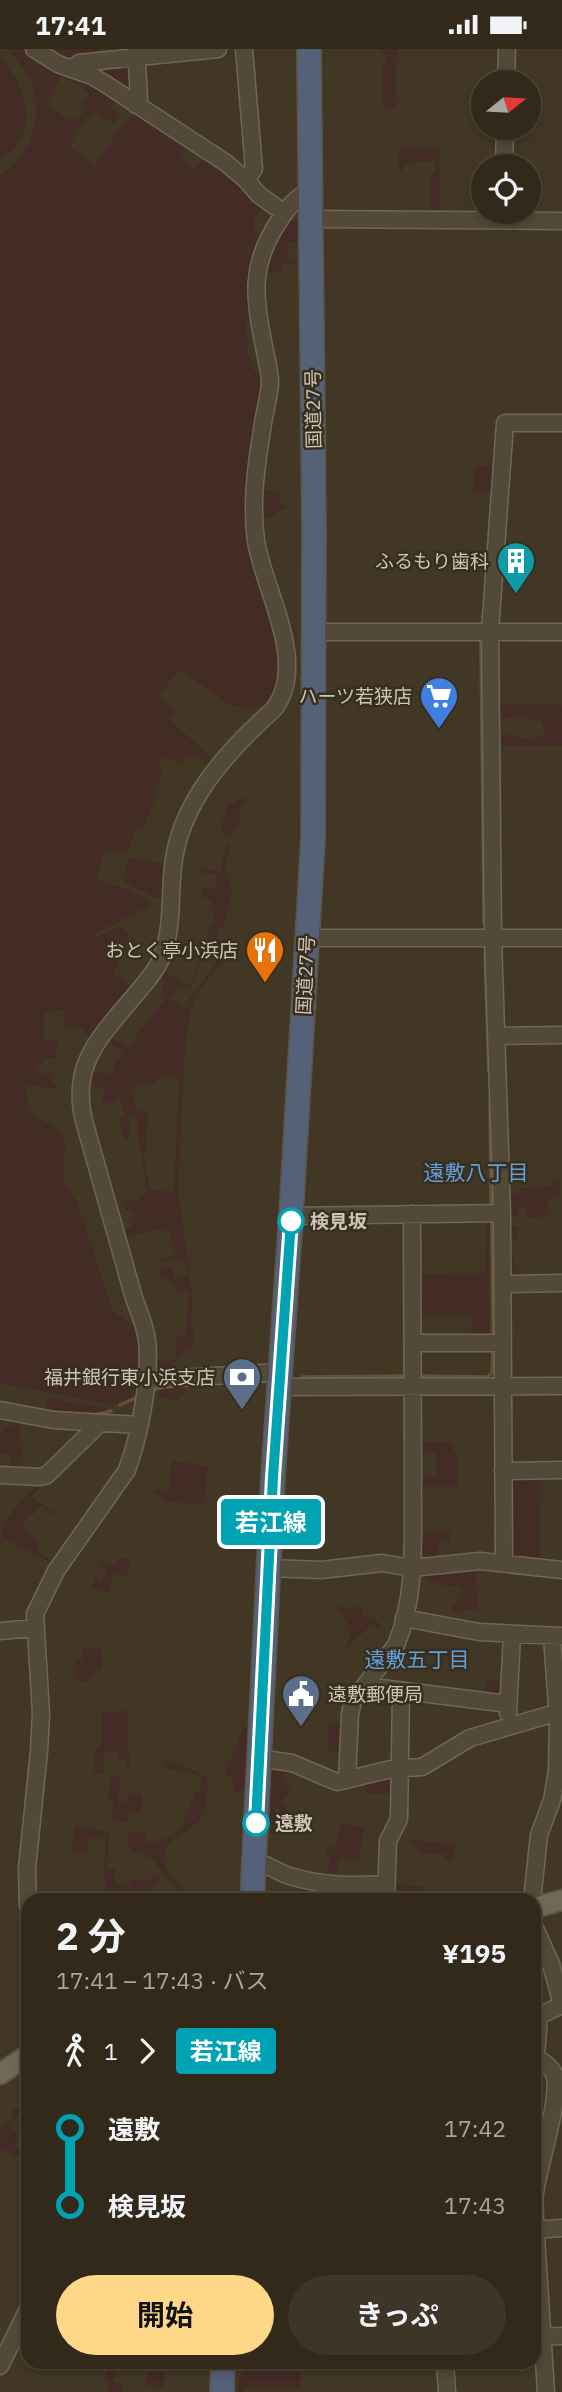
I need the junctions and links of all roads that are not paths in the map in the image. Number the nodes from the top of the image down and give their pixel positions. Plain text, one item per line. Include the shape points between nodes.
1 (34, 49) edge
2 (218, 49) edge
3 (244, 49) edge
4 (309, 49) edge
5 (507, 49) edge
6 (136, 52) edge
7 (73, 68) junction
8 (506, 70) edge
9 (136, 105) junction
10 (246, 180) junction
11 (310, 191) junction
12 (284, 213) junction
13 (471, 216) edge
14 (311, 219) junction
15 (541, 219) edge
16 (562, 221) edge
17 (562, 423) edge
18 (490, 631) junction
19 (314, 632) junction
20 (562, 632) edge
21 (307, 938) junction
22 (562, 938) edge
23 (493, 939) junction
24 (562, 1035) edge
25 (496, 1036) junction
26 (502, 1213) junction
27 (412, 1214) junction
28 (292, 1216) junction
29 (562, 1283) edge
30 (503, 1284) junction
31 (413, 1343) junction
32 (503, 1343) junction
33 (146, 1380) junction
34 (280, 1380) junction
35 (414, 1386) junction
36 (562, 1386) edge
37 (503, 1387) junction
38 (0, 1410) edge
39 (99, 1424) junction
40 (138, 1425) junction
41 (562, 1470) edge
42 (503, 1471) junction
43 (0, 1475) edge
44 (504, 1562) junction
45 (268, 1568) junction
46 (412, 1568) junction
47 (562, 1570) edge
48 (404, 1618) junction
49 (36, 1628) junction
50 (0, 1631) edge
51 (512, 1636) junction
52 (557, 1636) edge
53 (367, 1683) junction
54 (401, 1691) junction
55 (508, 1703) junction
56 (559, 1712) edge
57 (510, 1725) junction
58 (258, 1758) junction
59 (398, 1769) junction
60 (347, 1780) junction
61 (254, 1861) junction
62 (386, 1892) edge
63 (28, 1893) edge
64 (252, 1893) edge
65 (533, 1893) edge
66 (562, 1900) edge
67 (541, 1906) edge
68 (541, 1942) edge
69 (562, 2005) edge
70 (541, 2015) edge
71 (21, 2060) edge
72 (541, 2061) edge
73 (558, 2073) edge
74 (0, 2074) edge
75 (556, 2130) edge
76 (541, 2174) edge
77 (562, 2228) edge
78 (541, 2230) edge
79 (21, 2321) edge
80 (0, 2325) edge
81 (562, 2336) edge
82 (12, 2337) junction
83 (541, 2337) edge
84 (541, 2358) edge
85 (0, 2366) edge
86 (223, 2369) edge
87 (445, 2369) edge
88 (222, 2392) edge
89 (447, 2392) edge
90 (546, 2392) edge

1 - 7 street
2 - 6 street
3 - 10 street via 254,169
4 - 11 highway, 国道27号
5 - 8 street
6 - 7 street
6 - 9 street
7 - 9 street via 104,82
9 - 10 street
10 - 12 street
11 - 12 street via 299,195
11 - 14 highway, 国道27号
12 - 33 street via 257,273 256,303 270,381 254,508 260,559 285,645 285,688 281,700 222,765 189,810 173,863 173,907 163,954 150,978 89,1054 79,1092 147,1338
13 - 14 street
14 - 19 highway, 国道27号
15 - 16 street
17 - 18 street via 505,423
18 - 19 street
18 - 20 street
18 - 23 street
19 - 21 highway, 国道27号
21 - 23 street
21 - 28 highway, 国道27号
22 - 23 street
23 - 25 street
24 - 25 street
25 - 26 street
26 - 27 street
26 - 30 street
27 - 28 street
27 - 31 street
28 - 34 highway, 国道27号
29 - 30 street
30 - 32 street
31 - 32 street
31 - 35 street
32 - 37 street
33 - 34 street
33 - 40 street
34 - 35 street
34 - 45 highway, 国道27号
35 - 37 street
35 - 46 street
36 - 37 street
37 - 42 street
38 - 39 street
39 - 40 street
39 - 43 street via 47,1475
40 - 49 street via 127,1469 55,1571 37,1606
41 - 42 street
42 - 44 street
44 - 46 street
44 - 47 street
45 - 46 street via 321,1570 382,1563
45 - 58 highway, 国道27号
46 - 48 street
48 - 51 street
48 - 53 street via 396,1645
49 - 50 street
49 - 63 street via 41,1714
51 - 52 street
51 - 55 street
52 - 56 street
53 - 54 street
53 - 60 street via 349,1714
54 - 55 street
54 - 59 street
55 - 57 street
56 - 57 street
56 - 65 street via 556,1787 539,1835
57 - 59 street via 470,1738 422,1767
58 - 60 street via 292,1763 337,1782
58 - 61 highway, 国道27号
59 - 60 street
59 - 62 street via 399,1819 388,1840
61 - 62 street via 308,1881
61 - 64 highway, 国道27号
66 - 67 main road
68 - 69 street
69 - 70 street
71 - 74 main road
72 - 73 street
73 - 75 street
75 - 76 street
77 - 78 street
79 - 82 street
80 - 82 street
81 - 83 street
82 - 85 street
84 - 90 street
86 - 88 highway
87 - 89 street

